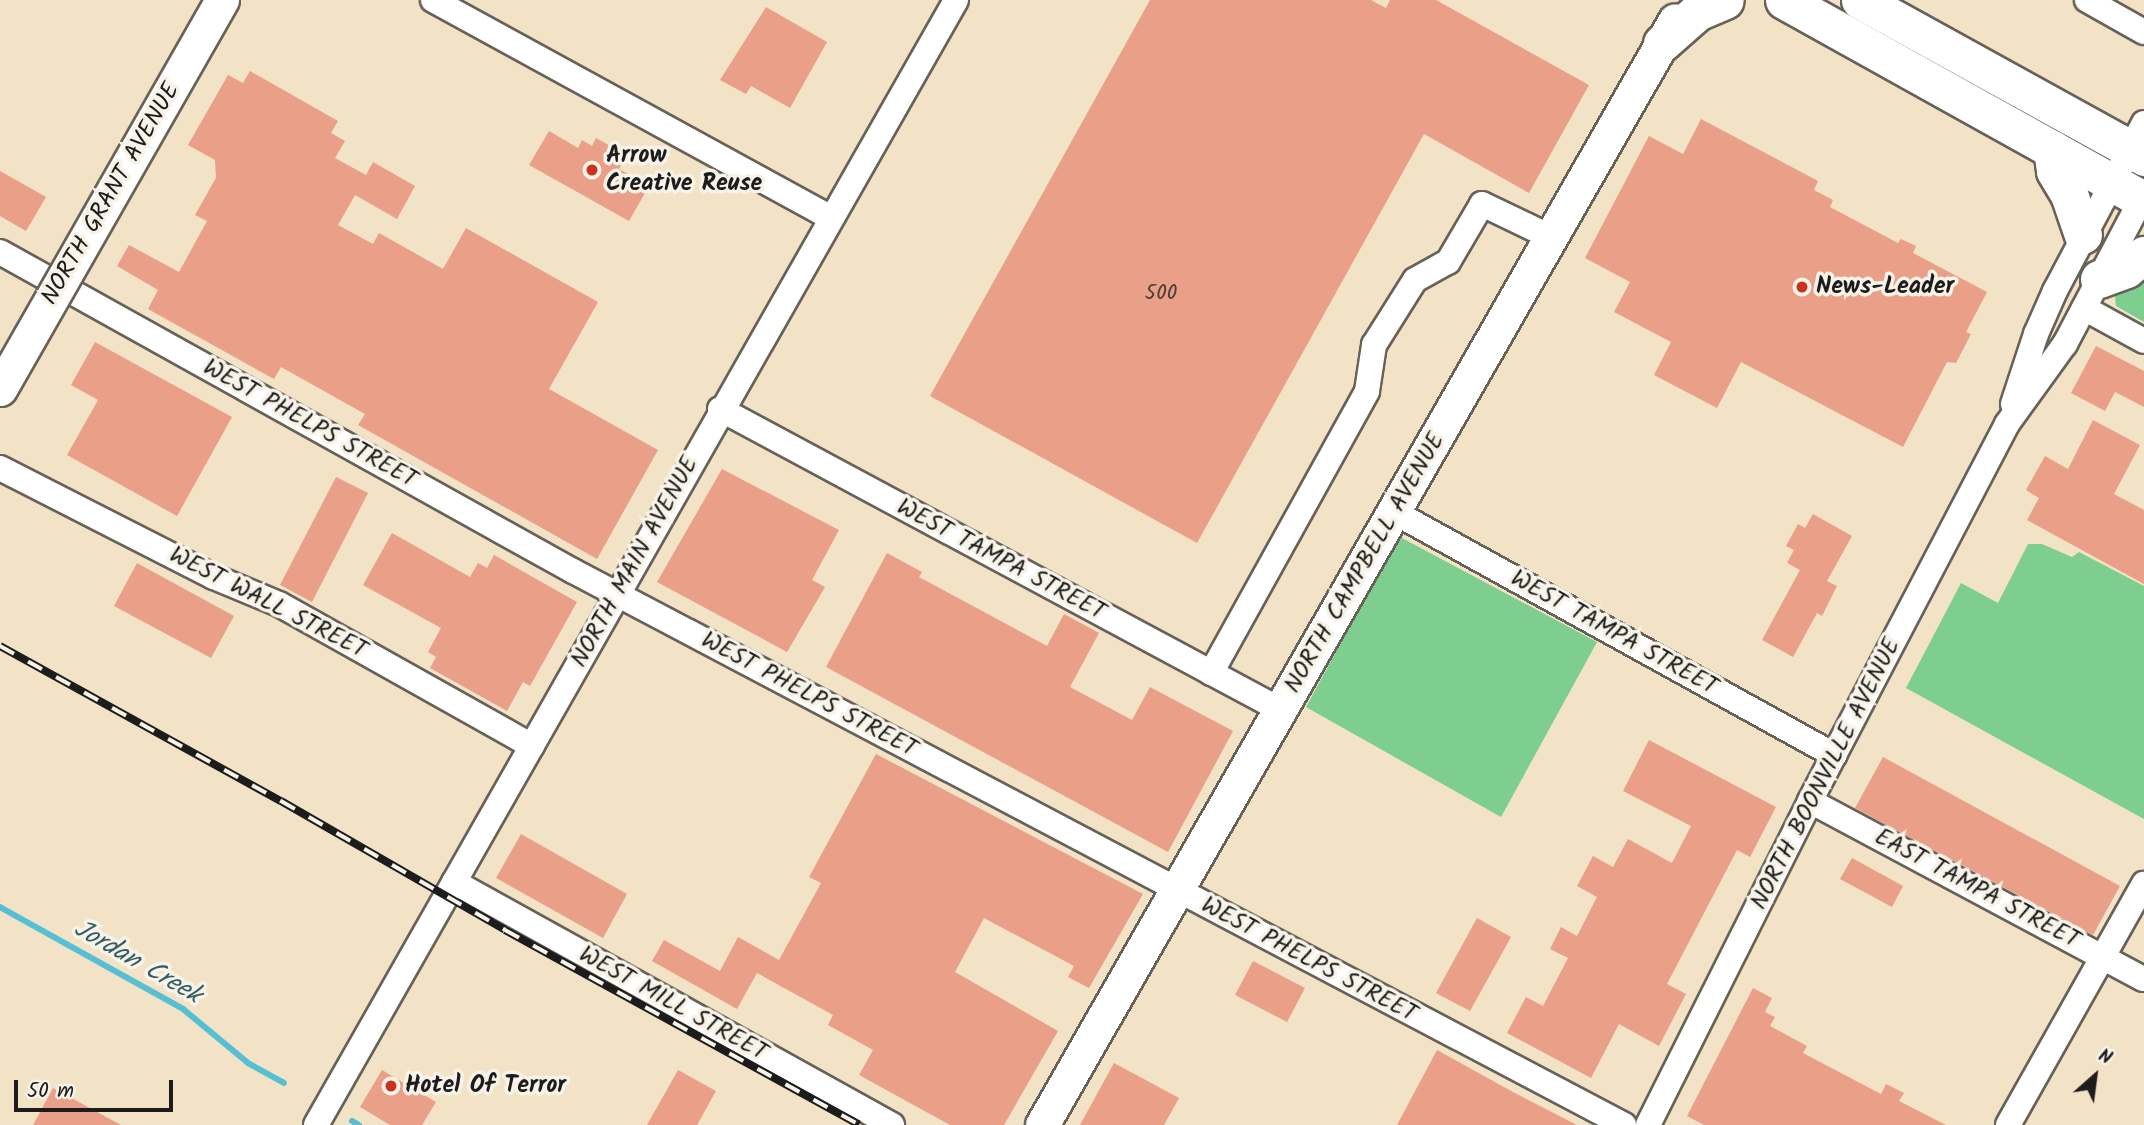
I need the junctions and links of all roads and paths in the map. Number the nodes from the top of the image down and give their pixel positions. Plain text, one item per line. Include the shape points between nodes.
1 (222, 0) edge
2 (433, 0) edge
3 (956, 0) edge
4 (1686, 0) edge
5 (1725, 0) edge
6 (1860, 0) edge
7 (2087, 0) edge
8 (1783, 1) edge
9 (2144, 32) edge
10 (1662, 43) junction
11 (2139, 143) edge
12 (2052, 149) junction
13 (2135, 194) edge
14 (830, 218) junction
15 (2084, 235) junction
16 (1551, 237) junction
17 (0, 252) edge
18 (2144, 255) edge
19 (2092, 294) junction
20 (2144, 341) edge
21 (0, 388) edge
22 (720, 409) junction
23 (2007, 424) junction
24 (0, 468) edge
25 (1394, 512) junction
26 (618, 593) junction
27 (1211, 673) junction
28 (1281, 710) junction
29 (532, 746) junction
30 (1834, 755) junction
31 (1810, 801) junction
32 (454, 883) junction
33 (2144, 884) edge
34 (1178, 892) junction
35 (2104, 956) junction
36 (2144, 979) edge
37 (316, 1125) edge
38 (892, 1125) edge
39 (1042, 1125) edge
40 (1624, 1125) edge
41 (1648, 1125) edge
42 (2008, 1125) edge

1 - 21 main road, NORTH GRANT AVENUE, bridge
2 - 14 street
3 - 14 street, NORTH MAIN AVENUE
4 - 10 main road, NORTH CAMPBELL AVENUE
5 - 10 main road via 1698,12
6 - 11 main road
7 - 9 street
8 - 12 main road
10 - 16 main road, NORTH CAMPBELL AVENUE
11 - 13 street, NORTH BOONVILLE AVENUE
12 - 13 main road
12 - 15 main road via 2055,172 2069,194
13 - 15 street, NORTH BOONVILLE AVENUE
13 - 19 street, NORTH BOONVILLE AVENUE
14 - 22 street, NORTH MAIN AVENUE
15 - 23 street, NORTH BOONVILLE AVENUE via 2036,334
16 - 25 main road, NORTH CAMPBELL AVENUE
16 - 27 street via 1482,204 1448,262 1415,280 1374,345 1367,391
17 - 26 street, WEST PHELPS STREET
18 - 19 main road
19 - 20 street
19 - 23 street, NORTH BOONVILLE AVENUE via 2065,344
22 - 26 street, NORTH MAIN AVENUE
22 - 27 street, WEST TAMPA STREET
23 - 30 street, NORTH BOONVILLE AVENUE
24 - 29 street, WEST WALL STREET via 215,577 279,604
25 - 28 main road, NORTH CAMPBELL AVENUE
25 - 30 street, WEST TAMPA STREET
26 - 29 street, NORTH MAIN AVENUE
26 - 34 street, WEST PHELPS STREET
27 - 28 street, WEST TAMPA STREET
28 - 34 main road, NORTH CAMPBELL AVENUE
29 - 32 street, NORTH MAIN AVENUE
30 - 31 street, NORTH BOONVILLE AVENUE
31 - 35 street, EAST TAMPA STREET
31 - 41 street, NORTH BOONVILLE AVENUE
32 - 37 street, NORTH MAIN AVENUE
32 - 38 street, WEST MILL STREET
33 - 35 street
34 - 39 main road, NORTH CAMPBELL AVENUE
34 - 40 street, WEST PHELPS STREET
35 - 36 street, EAST TAMPA STREET
35 - 42 street

